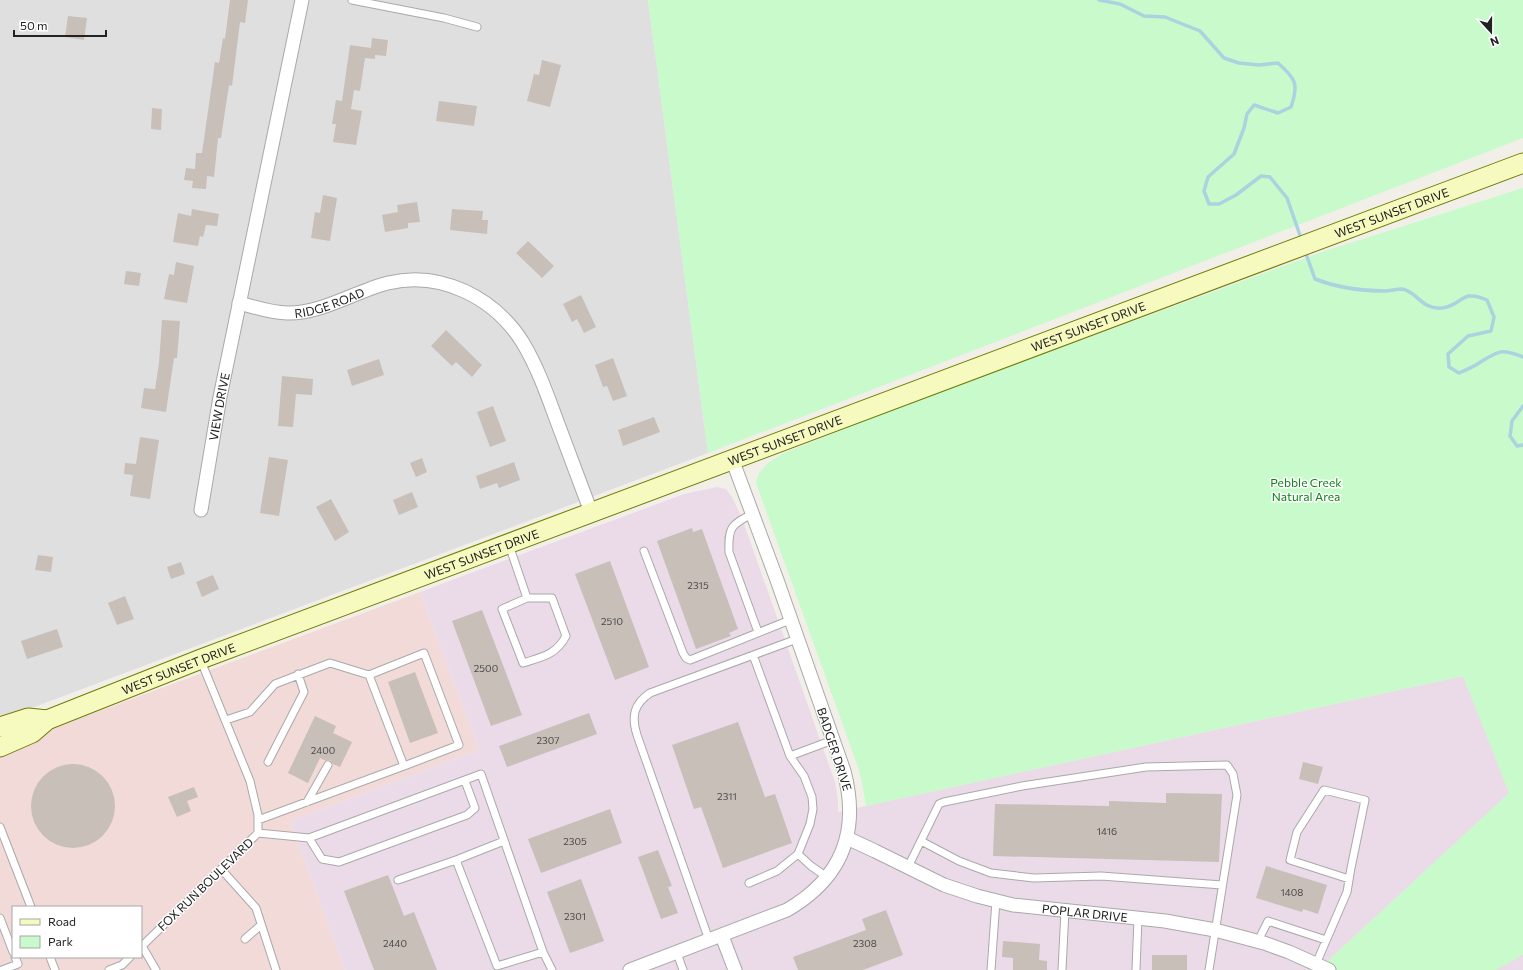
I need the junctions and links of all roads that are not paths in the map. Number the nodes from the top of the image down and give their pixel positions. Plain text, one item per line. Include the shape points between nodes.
1 (302, 0) edge
2 (352, 0) edge
3 (477, 27) dead end
4 (1523, 163) edge
5 (239, 303) junction
6 (732, 459) junction
7 (201, 510) dead end
8 (591, 512) junction
9 (752, 514) junction
10 (508, 543) junction
11 (644, 551) dead end
12 (527, 598) junction
13 (790, 620) junction
14 (758, 632) junction
15 (797, 639) junction
16 (753, 655) junction
17 (201, 659) junction
18 (298, 674) junction
19 (369, 675) junction
20 (47, 720) junction
21 (226, 720) junction
22 (0, 727) edge
23 (833, 740) junction
24 (0, 747) edge
25 (790, 756) junction
26 (268, 762) dead end
27 (328, 765) dead end
28 (404, 766) junction
29 (465, 781) junction
30 (307, 802) junction
31 (258, 820) junction
32 (0, 827) edge
33 (258, 833) junction
34 (309, 838) junction
35 (847, 838) junction
36 (504, 841) junction
37 (921, 841) junction
38 (798, 854) junction
39 (456, 860) junction
40 (908, 866) junction
41 (221, 869) junction
42 (827, 877) junction
43 (398, 880) dead end
44 (1349, 880) junction
45 (749, 883) dead end
46 (1222, 885) junction
47 (996, 901) junction
48 (31, 906) edge
49 (1065, 910) junction
50 (0, 918) edge
51 (1138, 918) junction
52 (261, 925) junction
53 (1215, 930) junction
54 (4, 938) edge
55 (716, 938) junction
56 (245, 939) dead end
57 (1326, 940) junction
58 (1258, 941) junction
59 (12, 944) edge
60 (142, 946) edge
61 (543, 952) junction
62 (677, 953) junction
63 (15, 958) edge
64 (50, 958) edge
65 (129, 958) edge
66 (1316, 964) junction
67 (2, 970) edge
68 (55, 970) edge
69 (109, 970) edge
70 (156, 970) edge
71 (276, 970) edge
72 (552, 970) edge
73 (630, 970) edge
74 (683, 970) edge
75 (734, 970) edge
76 (991, 970) edge
77 (1062, 970) edge
78 (1136, 970) edge
79 (1209, 970) edge
80 (1329, 970) edge

1 - 5 street
2 - 3 lane
4 - 6 main road, WEST SUNSET DRIVE
5 - 7 street, VIEW DRIVE
5 - 8 street, RIDGE ROAD via 286,313 301,312 389,283 418,280 447,284 471,294 491,306 523,343 534,364
6 - 8 main road, WEST SUNSET DRIVE
6 - 9 street, BADGER DRIVE
8 - 10 main road, WEST SUNSET DRIVE
9 - 13 street, BADGER DRIVE
9 - 14 lane via 731,529 729,552
10 - 12 lane
10 - 17 main road, WEST SUNSET DRIVE
11 - 14 lane via 686,658 690,660
12 - 12 lane via 552,598 566,636 551,654 523,663 502,609
13 - 14 lane
13 - 15 street, BADGER DRIVE
15 - 16 lane
15 - 23 street, BADGER DRIVE
16 - 25 lane
16 - 55 lane via 650,693 638,704 634,718 637,735
17 - 20 main road, WEST SUNSET DRIVE
17 - 21 lane, FOX RUN BOULEVARD
18 - 19 lane via 330,662
18 - 21 lane via 275,684 250,712
18 - 26 lane via 304,692
19 - 28 lane
19 - 28 lane via 424,653 459,745
20 - 22 main road, WEST SUNSET DRIVE via 28,718
20 - 24 main road, WEST SUNSET DRIVE via 32,733
21 - 31 lane, FOX RUN BOULEVARD via 250,781
23 - 25 lane
23 - 35 street, BADGER DRIVE via 849,789 851,805
25 - 38 lane via 804,776 812,797 813,809
27 - 30 lane
28 - 30 lane
29 - 34 lane
29 - 34 lane via 475,808 467,814 339,862 322,859
29 - 36 lane via 480,774
30 - 31 lane
31 - 33 lane, FOX RUN BOULEVARD
32 - 48 lane
33 - 34 lane
33 - 41 lane, FOX RUN BOULEVARD
35 - 40 street, POPLAR DRIVE
35 - 42 street, BADGER DRIVE via 838,860
36 - 39 lane
36 - 61 lane
37 - 40 lane
37 - 46 lane via 959,861 991,873 1034,878 1101,876
37 - 46 lane via 939,804 944,802 1022,786 1146,767 1226,765 1233,774 1237,795
38 - 42 lane
38 - 45 lane via 777,871
39 - 43 lane
39 - 61 lane via 497,966
40 - 47 street, POPLAR DRIVE via 944,885
41 - 52 lane via 256,908
41 - 60 lane, FOX RUN BOULEVARD
42 - 55 street, BADGER DRIVE via 803,901 787,910
44 - 44 lane via 1365,800 1324,790 1297,832 1290,860
44 - 57 lane via 1347,892
46 - 53 lane
47 - 49 street, POPLAR DRIVE
47 - 76 lane
49 - 51 street, POPLAR DRIVE
49 - 77 lane
50 - 54 lane
51 - 53 street, POPLAR DRIVE
51 - 78 lane
52 - 56 lane
52 - 71 lane
53 - 58 street, POPLAR DRIVE
53 - 79 lane
54 - 59 lane
55 - 62 street, BADGER DRIVE
55 - 75 street
57 - 58 lane via 1268,921
57 - 66 lane
58 - 66 street, POPLAR DRIVE
60 - 70 lane
61 - 72 lane
62 - 73 street, BADGER DRIVE
62 - 74 lane
63 - 67 lane via 18,964
64 - 68 lane
65 - 69 lane via 122,965
66 - 80 street, POPLAR DRIVE

